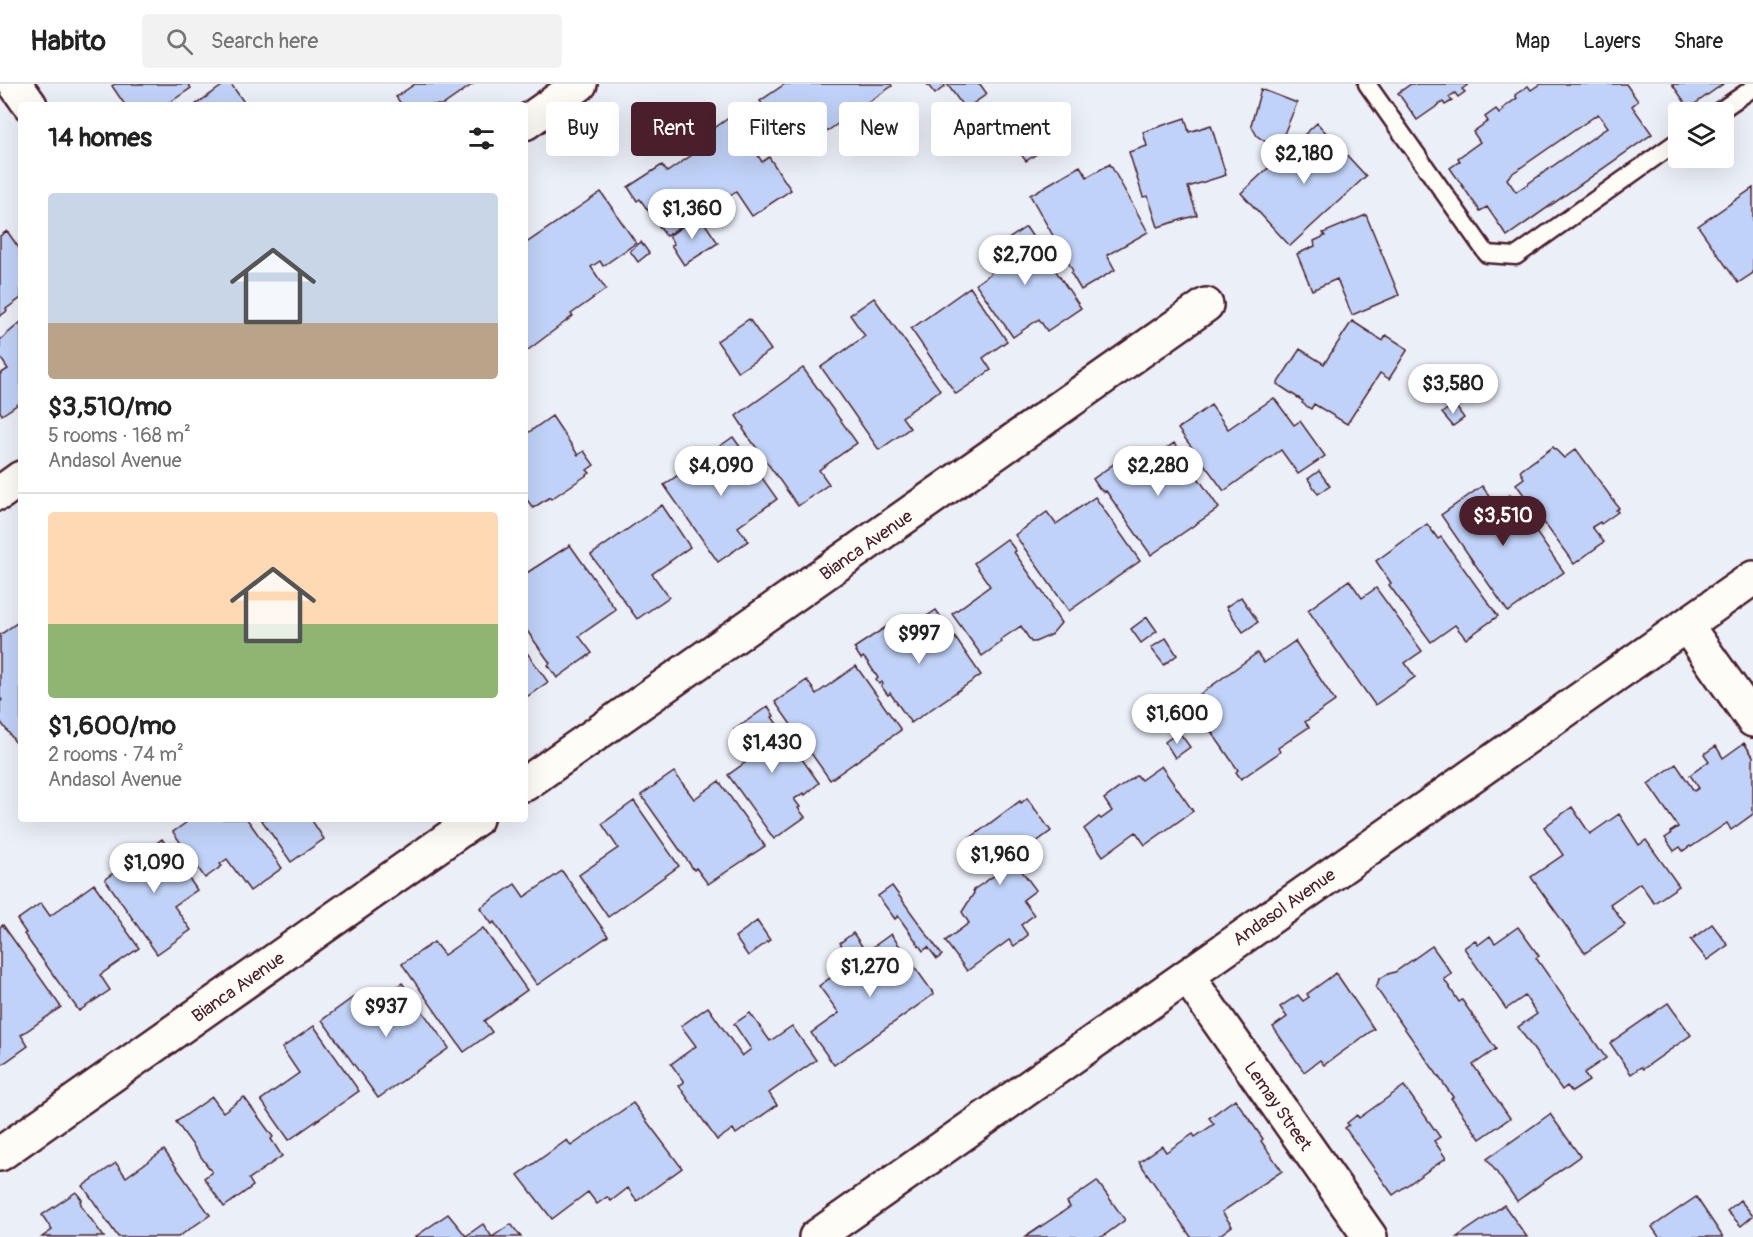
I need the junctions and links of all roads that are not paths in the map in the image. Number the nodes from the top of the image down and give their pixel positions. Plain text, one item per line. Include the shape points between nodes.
1 (15, 84) edge
2 (580, 84) edge
3 (1367, 84) edge
4 (1753, 88) edge
5 (28, 102) edge
6 (1733, 102) edge
7 (528, 121) edge
8 (1668, 148) edge
9 (1206, 305) dead end
10 (18, 480) edge
11 (0, 493) edge
12 (1753, 578) edge
13 (1686, 625) junction
14 (1753, 720) edge
15 (528, 782) edge
16 (472, 822) edge
17 (1187, 976) junction
18 (0, 1154) edge
19 (816, 1237) edge
20 (1370, 1237) edge

1 - 5 street
2 - 7 street
3 - 8 lane via 1487,254 1516,256
4 - 6 lane
9 - 15 street, Bianca Avenue
10 - 11 street
12 - 13 street, Andasol Avenue
13 - 14 street
13 - 17 street, Andasol Avenue
16 - 18 street, Bianca Avenue
17 - 19 street, Andasol Avenue
17 - 20 street, Lemay Street

